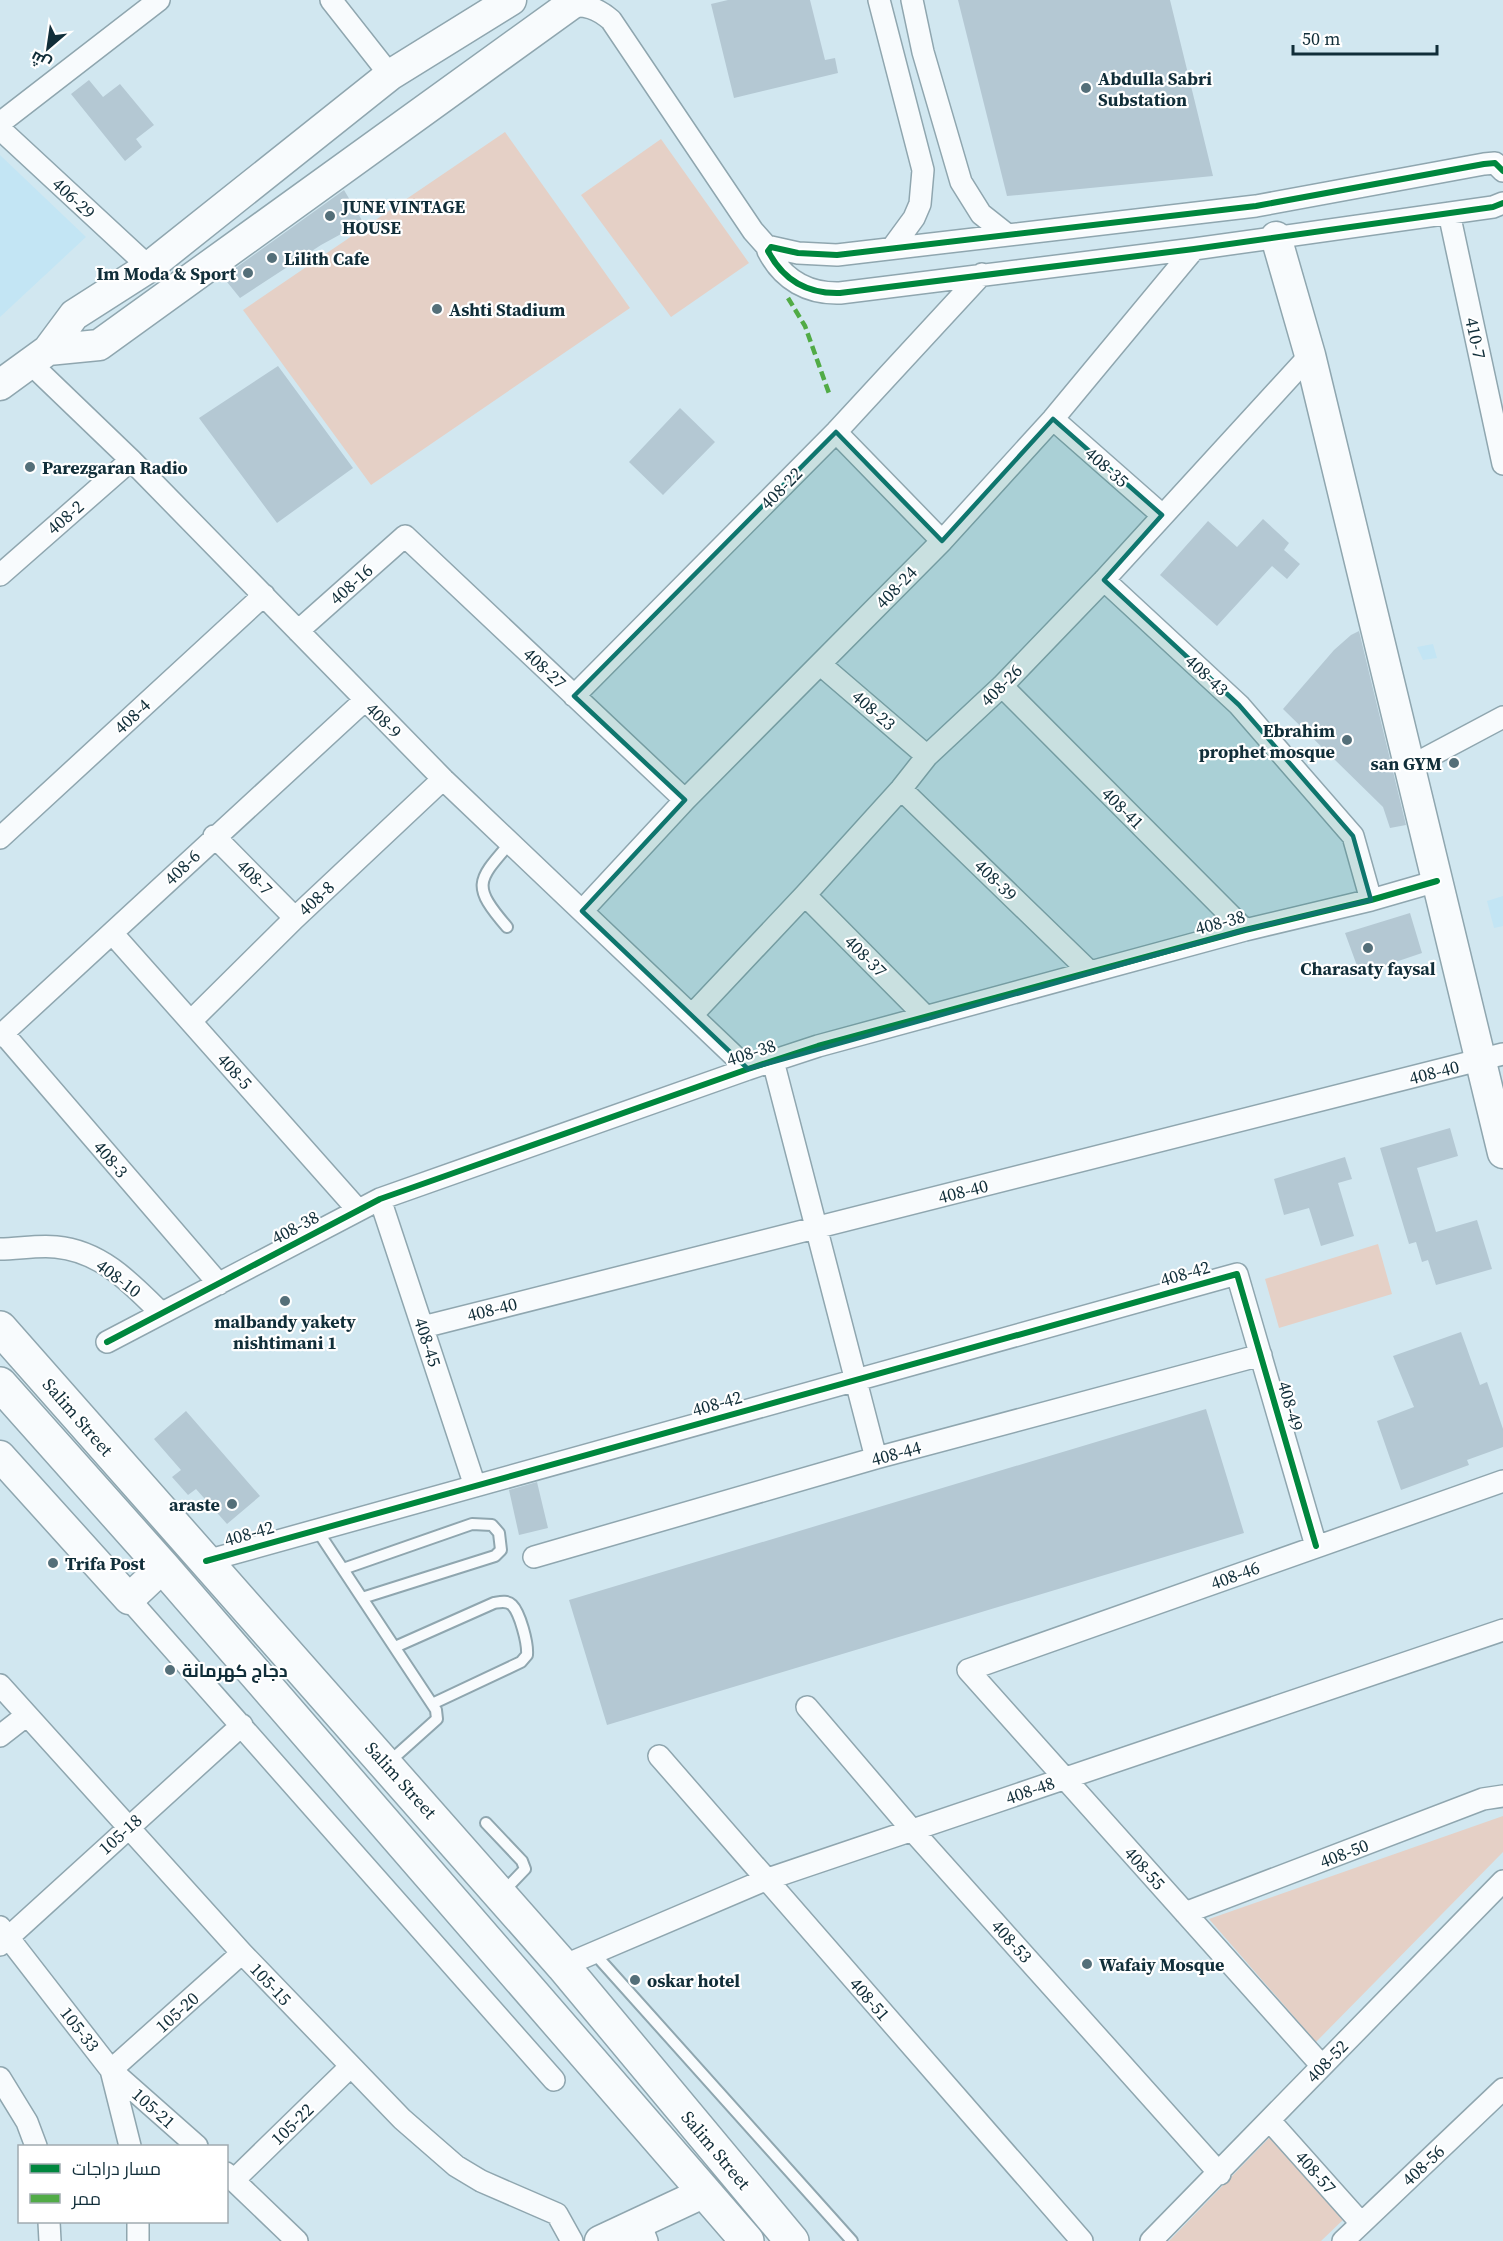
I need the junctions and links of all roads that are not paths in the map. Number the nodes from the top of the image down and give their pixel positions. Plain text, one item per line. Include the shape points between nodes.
1 (159, 0) edge
2 (332, 0) edge
3 (511, 0) edge
4 (912, 0) edge
5 (882, 1) edge
6 (573, 3) edge
7 (608, 10) edge
8 (390, 75) junction
9 (0, 123) edge
10 (0, 129) edge
11 (1500, 165) edge
12 (1503, 203) edge
13 (1449, 213) junction
14 (1005, 233) junction
15 (1276, 237) junction
16 (892, 248) junction
17 (769, 249) junction
18 (1194, 249) junction
19 (837, 255) junction
20 (149, 267) junction
21 (982, 274) junction
22 (826, 293) junction
23 (1310, 355) junction
24 (38, 356) junction
25 (0, 385) edge
26 (1053, 419) junction
27 (836, 432) junction
28 (131, 460) junction
29 (1503, 464) edge
30 (1162, 515) junction
31 (405, 536) joint
32 (942, 541) junction
33 (0, 574) edge
34 (1104, 580) junction
35 (264, 595) junction
36 (298, 632) junction
37 (821, 665) junction
38 (1002, 686) junction
39 (574, 696) junction
40 (364, 700) junction
41 (1503, 717) edge
42 (927, 756) junction
43 (1411, 765) junction
44 (444, 779) junction
45 (901, 789) junction
46 (685, 800) junction
47 (214, 836) junction
48 (0, 838) edge
49 (511, 842) junction
50 (1437, 881) junction
51 (805, 895) junction
52 (1371, 900) junction
53 (582, 911) junction
54 (295, 918) junction
55 (507, 927) dead end
56 (1245, 930) junction
57 (112, 933) junction
58 (1090, 972) junction
59 (692, 1015) junction
60 (926, 1017) junction
61 (191, 1021) junction
62 (1, 1034) edge
63 (1492, 1057) edge
64 (773, 1061) junction
65 (748, 1069) junction
66 (1503, 1153) edge
67 (380, 1199) junction
68 (358, 1210) junction
69 (816, 1228) junction
70 (0, 1249) edge
71 (1237, 1274) joint
72 (219, 1284) junction
73 (161, 1313) junction
74 (423, 1327) junction
75 (0, 1328) edge
76 (107, 1342) dead end
77 (1261, 1355) junction
78 (857, 1379) junction
79 (0, 1384) edge
80 (0, 1456) edge
81 (876, 1458) junction
82 (1503, 1481) edge
83 (475, 1486) junction
84 (317, 1530) junction
85 (1316, 1546) junction
86 (534, 1557) dead end
87 (206, 1561) junction
88 (163, 1567) junction
89 (343, 1569) junction
90 (362, 1598) junction
91 (129, 1599) junction
92 (1503, 1630) edge
93 (394, 1647) junction
94 (968, 1670) joint
95 (0, 1685) edge
96 (432, 1704) junction
97 (807, 1707) dead end
98 (27, 1715) junction
99 (242, 1725) junction
100 (0, 1736) edge
101 (659, 1756) dead end
102 (386, 1764) junction
103 (1065, 1778) junction
104 (1503, 1796) edge
105 (486, 1823) dead end
106 (128, 1827) junction
107 (912, 1830) junction
108 (765, 1880) junction
109 (1503, 1881) edge
110 (501, 1894) junction
111 (1185, 1913) junction
112 (3, 1936) edge
113 (242, 1953) junction
114 (594, 1953) junction
115 (563, 1966) junction
116 (1322, 2066) junction
117 (350, 2067) junction
118 (111, 2070) junction
119 (0, 2078) edge
120 (554, 2080) dead end
121 (1503, 2089) edge
122 (1270, 2121) junction
123 (36, 2145) edge
124 (130, 2145) edge
125 (196, 2145) edge
126 (1220, 2174) junction
127 (230, 2177) edge
128 (705, 2192) junction
129 (49, 2223) edge
130 (138, 2223) edge
131 (1361, 2223) junction
132 (643, 2232) edge
133 (50, 2241) edge
134 (138, 2241) edge
135 (297, 2241) edge
136 (572, 2241) edge
137 (600, 2241) edge
138 (747, 2241) edge
139 (792, 2241) edge
140 (852, 2241) edge
141 (1082, 2241) edge
142 (1151, 2241) edge
143 (1343, 2241) edge

1 - 9 street
2 - 8 street
3 - 8 street
4 - 14 street via 961,183 981,214
5 - 16 street via 923,170 920,204
6 - 7 street
6 - 24 street via 99,345
7 - 17 street via 753,231
8 - 20 street
10 - 20 street, 406-29
11 - 14 street via 1256,206
12 - 13 street
13 - 15 street
13 - 29 street, 410-7
14 - 16 street
15 - 18 street
15 - 23 street
16 - 19 street
17 - 19 street
17 - 22 street via 777,266 793,281
18 - 21 street
18 - 26 street, 408-24
19 - 22 street via 824,277
20 - 24 street via 74,315
21 - 22 street
21 - 27 street, 408-22
23 - 30 street, 408-26
23 - 43 street
24 - 25 street
24 - 28 street, 408-9
26 - 30 street, 408-35
26 - 32 street, 408-24
27 - 32 street
27 - 39 street, 408-22
28 - 33 street, 408-2
28 - 35 street, 408-9
30 - 34 street, 408-26
31 - 36 street, 408-16
31 - 39 street, 408-27
32 - 37 street, 408-24
34 - 38 street, 408-26
34 - 52 street, 408-43 via 1239,705 1353,836
35 - 36 street, 408-9
35 - 48 street, 408-4
36 - 40 street, 408-9
37 - 42 street, 408-23
37 - 46 street, 408-24
38 - 42 street, 408-26
38 - 56 street, 408-41
39 - 46 street, 408-27
40 - 44 street, 408-9
40 - 47 street, 408-6
41 - 43 street
42 - 45 street, 408-26
43 - 50 street
44 - 49 street, 408-9
44 - 54 street, 408-8
45 - 51 street, 408-26
45 - 58 street, 408-39
46 - 53 street, 408-24
47 - 54 street, 408-7
47 - 57 street, 408-6
49 - 53 street, 408-9
49 - 55 lane via 482,882 486,903
50 - 52 street, 408-38
50 - 63 street
51 - 59 street, 408-26
51 - 60 street, 408-37
52 - 56 street, 408-38
53 - 59 street, 408-9
54 - 61 street, 408-8
56 - 58 street, 408-38
57 - 61 street, 408-5
57 - 62 street, 408-6
58 - 60 street, 408-38
59 - 65 street, 408-9
60 - 64 street, 408-38
61 - 68 street, 408-5
62 - 72 street, 408-3
63 - 66 street
63 - 69 street, 408-40
64 - 65 street, 408-38
64 - 69 street
65 - 67 street, 408-38
67 - 68 street, 408-38
67 - 74 street, 408-45
68 - 72 street, 408-38
69 - 74 street, 408-40
69 - 78 street
70 - 73 street, 408-10 via 56,1247 84,1254 107,1264
71 - 77 street, 408-49
71 - 78 street, 408-42
72 - 73 street, 408-38
73 - 76 street, 408-38
74 - 83 street, 408-45
75 - 87 main road, Salim Street
77 - 81 street, 408-44
77 - 85 street, 408-49
78 - 81 street
78 - 83 street, 408-42
79 - 88 main road, Salim Street
80 - 91 street
81 - 86 street, 408-44
82 - 85 street, 408-46
83 - 84 street, 408-42
84 - 87 street, 408-42
84 - 89 lane
85 - 94 street, 408-46
87 - 102 main road, Salim Street
88 - 91 street
88 - 128 main road, Salim Street
89 - 90 lane
89 - 90 lane via 472,1524 492,1525 499,1533 501,1550 495,1556
90 - 93 lane
91 - 99 street
92 - 103 street, 408-48
93 - 96 lane
93 - 96 lane via 494,1603 506,1601 513,1605 523,1628 527,1655 521,1662
94 - 103 street, 408-55
95 - 98 street, 105-15
96 - 102 lane via 437,1719
97 - 107 street, 408-53
98 - 100 street
98 - 106 street, 105-15
99 - 106 street, 105-18
99 - 120 street
101 - 108 street, 408-51
102 - 110 main road, Salim Street
103 - 107 street, 408-48
103 - 111 street, 408-55
104 - 111 street, 408-50 via 1483,1799
105 - 110 lane via 525,1869
106 - 112 street, 105-18
106 - 113 street, 105-15
107 - 108 street, 408-48
107 - 126 street, 408-53
108 - 114 street, 408-48
108 - 141 street, 408-51
109 - 116 street, 408-52
110 - 115 main road, Salim Street
111 - 116 street, 408-55
112 - 118 street, 105-33
113 - 117 street, 105-15
113 - 118 street, 105-20
114 - 115 street, 408-48
114 - 140 lane
115 - 139 main road, Salim Street
116 - 122 street, 408-52
117 - 127 street, 105-22
117 - 136 street, 105-15 via 441,2156 482,2181 557,2214
118 - 124 street, 105-33
118 - 125 street, 105-21
119 - 123 street via 27,2122
121 - 131 street, 408-56
122 - 126 street, 408-52
122 - 131 street, 408-57
126 - 142 street, 408-52
127 - 135 street
128 - 132 street
128 - 138 main road, Salim Street
129 - 133 street
130 - 134 street
131 - 143 street, 408-56
132 - 137 street

